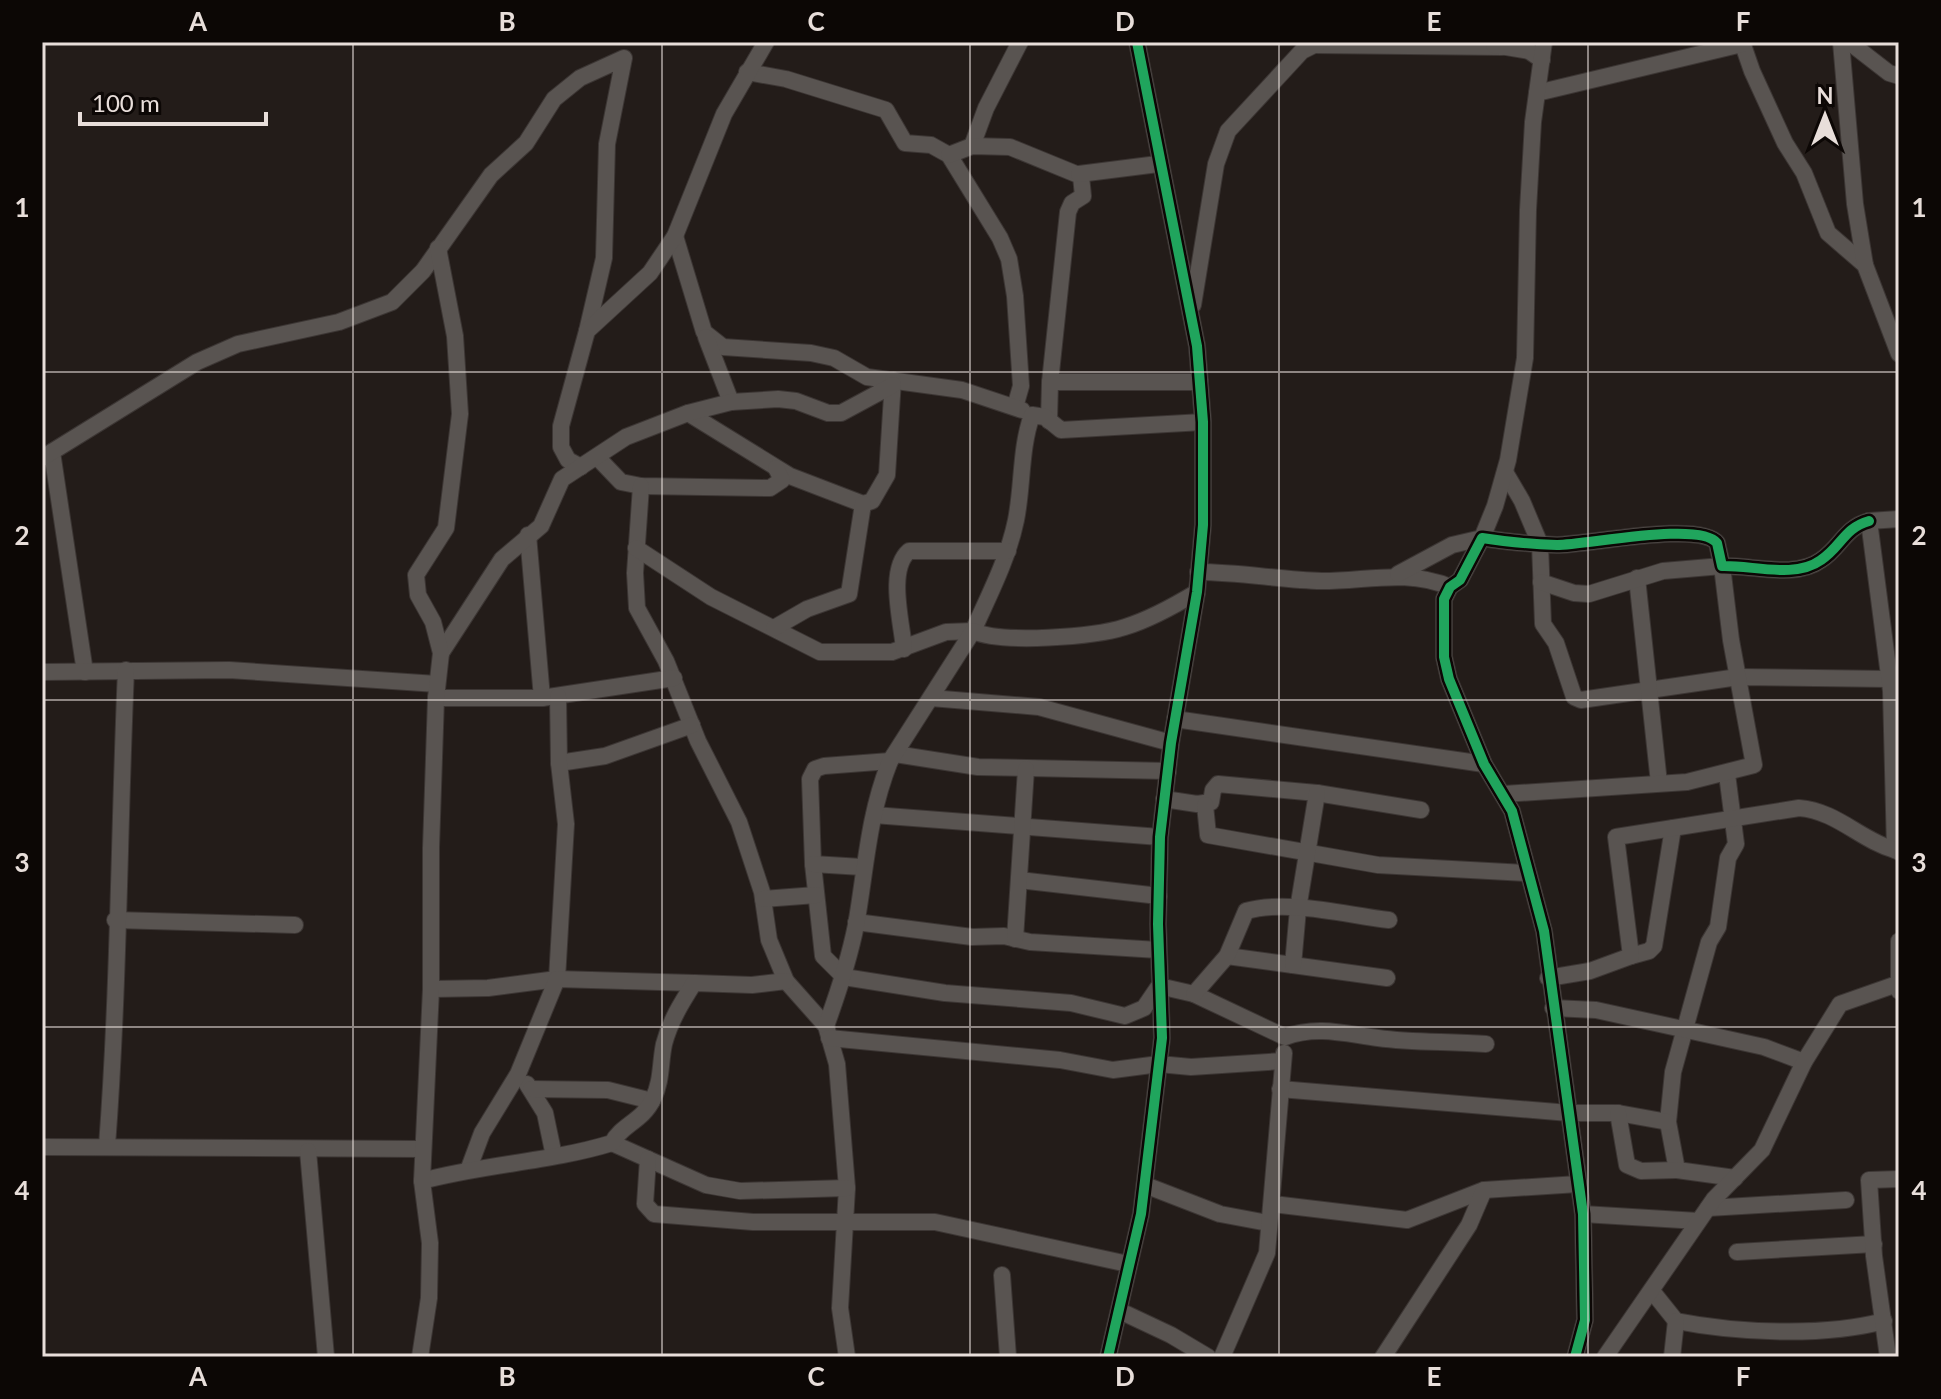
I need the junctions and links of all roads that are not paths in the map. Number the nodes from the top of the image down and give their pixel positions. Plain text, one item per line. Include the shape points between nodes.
1 (766, 42) edge
2 (1020, 42) edge
3 (1137, 42) edge
4 (1485, 42) edge
5 (1544, 42) edge
6 (1841, 42) edge
7 (1849, 42) edge
8 (1742, 43) edge
9 (1315, 44) edge
10 (1502, 47) junction
11 (625, 50) edge
12 (1542, 60) junction
13 (747, 72) junction
14 (1899, 76) edge
15 (1537, 93) junction
16 (972, 146) junction
17 (949, 155) junction
18 (1158, 164) junction
19 (1079, 174) junction
20 (675, 236) junction
21 (438, 248) junction
22 (1865, 265) junction
23 (1191, 318) junction
24 (587, 331) junction
25 (704, 332) junction
26 (1899, 354) edge
27 (893, 382) junction
28 (1050, 382) junction
29 (1200, 382) junction
30 (731, 402) junction
31 (1015, 407) junction
32 (688, 413) junction
33 (1032, 415) junction
34 (1049, 421) junction
35 (1203, 422) junction
36 (47, 455) edge
37 (597, 457) junction
38 (581, 467) junction
39 (776, 468) junction
40 (1505, 472) junction
41 (641, 486) junction
42 (863, 504) junction
43 (1899, 519) edge
44 (1869, 521) junction
45 (528, 535) junction
46 (1482, 538) junction
47 (1540, 544) junction
48 (636, 548) junction
49 (1008, 551) junction
50 (1722, 566) junction
51 (1198, 572) junction
52 (1398, 574) junction
53 (1637, 578) junction
54 (1541, 582) junction
55 (1450, 587) junction
56 (1197, 592) junction
57 (774, 628) junction
58 (973, 631) junction
59 (904, 649) junction
60 (441, 653) junction
61 (126, 670) junction
62 (42, 672) edge
63 (85, 672) junction
64 (1738, 677) junction
65 (674, 678) junction
66 (1889, 679) junction
67 (1650, 688) junction
68 (436, 691) junction
69 (550, 697) junction
70 (931, 698) junction
71 (1175, 719) junction
72 (692, 725) junction
73 (1171, 743) junction
74 (893, 758) junction
75 (559, 763) junction
76 (1484, 764) junction
77 (1026, 769) junction
78 (1168, 771) junction
79 (1727, 774) junction
80 (1659, 783) junction
81 (1317, 793) junction
82 (1504, 794) junction
83 (1164, 799) junction
84 (1205, 805) junction
85 (1421, 810) dead end
86 (874, 815) junction
87 (1734, 820) junction
88 (1023, 825) junction
89 (1673, 828) junction
90 (1160, 837) junction
91 (1307, 851) junction
92 (1897, 851) edge
93 (813, 864) junction
94 (862, 867) junction
95 (1526, 873) junction
96 (1019, 880) junction
97 (816, 895) junction
98 (1159, 896) junction
99 (763, 899) junction
100 (1298, 909) junction
101 (115, 920) junction
102 (1389, 920) dead end
103 (856, 922) junction
104 (295, 925) dead end
105 (1015, 939) junction
106 (1899, 941) edge
107 (1158, 950) junction
108 (1227, 956) junction
109 (1631, 956) junction
110 (1293, 965) junction
111 (844, 977) junction
112 (1387, 978) dead end
113 (1548, 978) junction
114 (557, 979) junction
115 (786, 981) junction
116 (694, 983) junction
117 (1159, 986) junction
118 (1898, 988) edge
119 (431, 989) junction
120 (1194, 994) junction
121 (1553, 1008) junction
122 (828, 1032) junction
123 (1687, 1033) junction
124 (1285, 1037) junction
125 (1486, 1044) dead end
126 (1283, 1061) junction
127 (1804, 1062) junction
128 (1159, 1064) junction
129 (518, 1074) junction
130 (531, 1089) junction
131 (1280, 1089) junction
132 (652, 1101) junction
133 (1569, 1113) junction
134 (1618, 1113) junction
135 (1668, 1122) junction
136 (612, 1143) junction
137 (107, 1146) junction
138 (42, 1147) edge
139 (423, 1149) junction
140 (308, 1151) junction
141 (554, 1156) junction
142 (648, 1159) junction
143 (469, 1168) junction
144 (1677, 1170) junction
145 (1735, 1178) junction
146 (1899, 1179) edge
147 (422, 1181) junction
148 (1578, 1184) junction
149 (1145, 1185) junction
150 (847, 1188) junction
151 (1484, 1190) junction
152 (1846, 1200) dead end
153 (1273, 1204) junction
154 (1583, 1214) junction
155 (1703, 1215) junction
156 (848, 1221) junction
157 (1268, 1223) junction
158 (1874, 1244) junction
159 (1737, 1252) dead end
160 (1128, 1264) junction
161 (1002, 1275) dead end
162 (1652, 1291) junction
163 (1120, 1311) junction
164 (1889, 1315) edge
165 (1676, 1321) junction
166 (326, 1357) edge
167 (420, 1357) edge
168 (847, 1357) edge
169 (1008, 1357) edge
170 (1108, 1357) edge
171 (1208, 1357) edge
172 (1222, 1357) edge
173 (1383, 1357) edge
174 (1575, 1357) edge
175 (1605, 1357) edge
176 (1672, 1357) edge
177 (1888, 1357) edge

1 - 13 street
2 - 16 street
3 - 18 street
4 - 10 street
5 - 12 street
6 - 22 street
7 - 14 street
8 - 15 street
8 - 22 street via 1828,233
9 - 10 street
9 - 23 street via 1228,131 1202,236
10 - 12 street via 1529,51
11 - 21 street via 554,99 526,143 491,175
11 - 24 street via 607,144 604,258
12 - 15 street
13 - 17 street via 886,110 905,143 931,145
13 - 20 street
15 - 40 street via 1525,358
16 - 17 street
16 - 19 street via 1010,147
17 - 31 street via 1009,259 1021,386
18 - 19 street
18 - 23 street
19 - 28 street via 1083,196 1068,212
20 - 24 street via 650,273
20 - 25 street
21 - 36 street via 392,302 339,322 238,344 197,362
21 - 60 street via 458,357 459,431 446,528 416,575 418,595
22 - 26 street
23 - 29 street
24 - 38 street via 561,426 561,447 568,460
25 - 27 street via 723,347 811,353
25 - 30 street
27 - 30 street via 834,414 778,399
27 - 31 street via 962,390
27 - 42 street via 885,483 872,501
28 - 29 street
28 - 34 street
29 - 35 street
30 - 32 street
31 - 33 street
32 - 37 street via 626,437
32 - 39 street
33 - 34 street
33 - 49 street
34 - 35 street via 1061,430
35 - 51 street
36 - 63 street
37 - 38 street
37 - 41 street via 621,482
38 - 45 street via 562,479 541,526
39 - 41 street via 782,480 770,488
39 - 42 street
40 - 46 street
40 - 47 street
41 - 48 street
42 - 57 street via 849,594
43 - 44 street
44 - 50 street via 1841,536 1819,562 1795,570
44 - 66 street
45 - 60 street via 502,559
45 - 69 street
46 - 47 street
46 - 52 street via 1452,545
46 - 55 street via 1460,580
47 - 50 street via 1628,535 1705,535 1717,543
47 - 54 street
48 - 57 street via 711,597
48 - 65 street via 637,608
49 - 58 street
49 - 59 street via 909,551 901,558 897,571
50 - 53 street
50 - 64 street
51 - 52 street via 1321,581
51 - 56 street
52 - 55 street
53 - 54 street via 1580,594
53 - 67 street
54 - 67 street via 1543,624 1556,643 1574,697
55 - 76 street via 1444,599 1444,657
56 - 58 street via 1122,629 1022,639 994,639
56 - 71 street
57 - 59 street via 820,652
58 - 59 street via 946,632
58 - 70 street
60 - 68 street
61 - 63 street
61 - 68 street via 229,670
61 - 101 street
62 - 63 street
64 - 66 street
64 - 67 street
64 - 79 street via 1754,765
65 - 69 street
65 - 72 street
66 - 92 street
67 - 80 street via 1649,722
68 - 69 street
68 - 119 street
69 - 75 street
70 - 73 street via 1039,707
70 - 74 street
71 - 73 street
71 - 76 street
72 - 75 street via 605,756
72 - 99 street via 739,822
73 - 78 street
74 - 77 street
74 - 86 street
74 - 93 street via 815,769 810,779
75 - 114 street via 566,824
76 - 82 street
77 - 78 street
77 - 88 street
78 - 83 street
79 - 80 street
79 - 87 street
80 - 82 street
81 - 84 street via 1218,784
81 - 85 street
81 - 91 street
82 - 95 street
83 - 84 street
83 - 90 street
84 - 91 street via 1208,835
86 - 88 street
86 - 94 street
87 - 89 street
87 - 92 street via 1794,808 1822,810 1869,841
87 - 123 street via 1736,844 1728,858 1718,927 1709,942
88 - 90 street
88 - 96 street
89 - 109 street via 1654,946
89 - 109 street via 1616,837
90 - 98 street
91 - 95 street via 1378,865
91 - 100 street
93 - 94 street
93 - 97 street
94 - 103 street
95 - 113 street via 1544,931
96 - 98 street
96 - 105 street
97 - 99 street
97 - 111 street via 823,956
98 - 107 street
99 - 115 street via 769,940
100 - 102 street
100 - 108 street via 1246,911
100 - 110 street
101 - 104 street
101 - 137 street via 115,1038
103 - 105 street
103 - 111 street
105 - 107 street
106 - 118 street
107 - 117 street
108 - 110 street
108 - 120 street
109 - 113 street
110 - 112 street
111 - 117 street via 945,993 1071,1003 1125,1016 1144,1008
111 - 122 street
113 - 121 street
114 - 116 street
114 - 119 street
114 - 129 street
115 - 116 street
115 - 122 street
116 - 132 street via 669,1027
117 - 120 street
117 - 128 street
118 - 127 street via 1840,1004
119 - 139 street
120 - 124 street
121 - 123 street via 1596,1010
121 - 133 street
122 - 128 street via 1113,1070
122 - 150 street via 844,1119
123 - 127 street via 1764,1047
123 - 135 street via 1673,1072
124 - 125 street via 1302,1030 1339,1031 1379,1039
124 - 126 street
126 - 128 street
126 - 131 street
127 - 145 street via 1762,1150
128 - 149 street
129 - 130 street
129 - 143 street via 482,1133
130 - 132 street via 608,1090
130 - 141 street via 545,1113
131 - 133 street
131 - 153 street
132 - 136 street via 645,1115
133 - 134 street
133 - 148 street
134 - 135 street
134 - 144 street via 1627,1165 1641,1171
135 - 144 street
136 - 141 street
136 - 142 street
137 - 138 street
137 - 140 street
139 - 140 street
139 - 147 street
140 - 166 street
141 - 143 street
142 - 150 street via 706,1185 740,1191
142 - 156 street via 645,1204 654,1214 753,1222
143 - 147 street
144 - 145 street
145 - 155 street
146 - 158 street via 1869,1180
147 - 167 street via 430,1243
148 - 151 street
148 - 154 street
149 - 157 street via 1220,1214
149 - 160 street
150 - 156 street
151 - 153 street via 1407,1220
151 - 173 street via 1469,1225
152 - 155 street
153 - 157 street
154 - 155 street
154 - 174 street via 1585,1320
155 - 162 street
156 - 160 street via 935,1222
156 - 168 street via 840,1308
157 - 172 street via 1267,1253
158 - 159 street
158 - 164 street
160 - 163 street
161 - 169 street
162 - 165 street
162 - 175 street
163 - 170 street
163 - 171 street
164 - 165 street via 1859,1328 1801,1330 1703,1327
164 - 177 street
165 - 176 street

